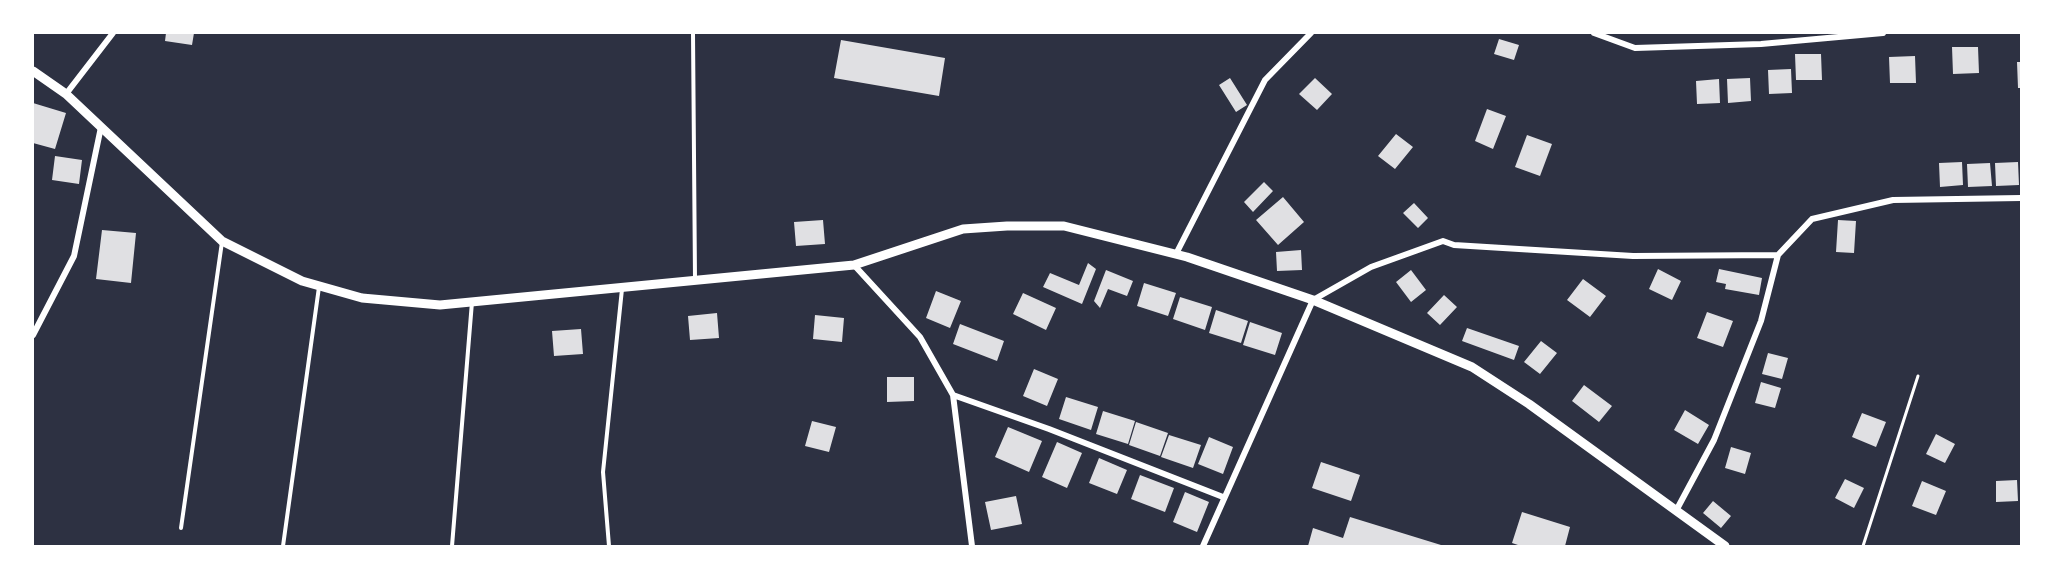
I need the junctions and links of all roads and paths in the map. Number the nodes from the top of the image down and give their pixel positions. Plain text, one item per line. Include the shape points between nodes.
1 (113, 33) edge
2 (693, 33) edge
3 (1311, 33) edge
4 (1594, 33) edge
5 (1883, 33) edge
6 (33, 71) edge
7 (66, 94) junction
8 (101, 127) junction
9 (2021, 198) edge
10 (222, 241) junction
11 (1176, 254) junction
12 (1778, 255) junction
13 (854, 266) junction
14 (695, 280) junction
15 (622, 285) junction
16 (319, 286) junction
17 (1313, 300) junction
18 (472, 301) junction
19 (33, 335) edge
20 (1918, 376) dead end
21 (953, 395) junction
22 (1223, 497) junction
23 (1677, 509) junction
24 (181, 528) dead end
25 (283, 546) edge
26 (452, 546) edge
27 (609, 546) edge
28 (972, 546) edge
29 (1203, 546) edge
30 (1725, 546) edge
31 (1863, 546) edge

1 - 7 street
2 - 14 lane
3 - 11 street via 1265,80
4 - 5 street via 1635,48 1761,44
6 - 7 street
7 - 8 street
8 - 10 street
8 - 19 street via 74,256
9 - 12 street via 1893,200 1812,219
10 - 16 street
10 - 24 lane
11 - 13 street via 1064,226 1007,226 963,229
11 - 17 street
12 - 17 street via 1633,256 1454,245 1443,241 1371,267
12 - 23 street via 1761,321 1714,440
13 - 14 street
13 - 21 street via 920,337
14 - 15 street
15 - 18 street
15 - 27 lane via 603,472
16 - 18 street via 362,298 440,305
16 - 25 lane
17 - 22 street
17 - 23 street via 1472,366
18 - 26 lane
20 - 31 path
21 - 22 street
21 - 28 street
22 - 29 street
23 - 30 street

